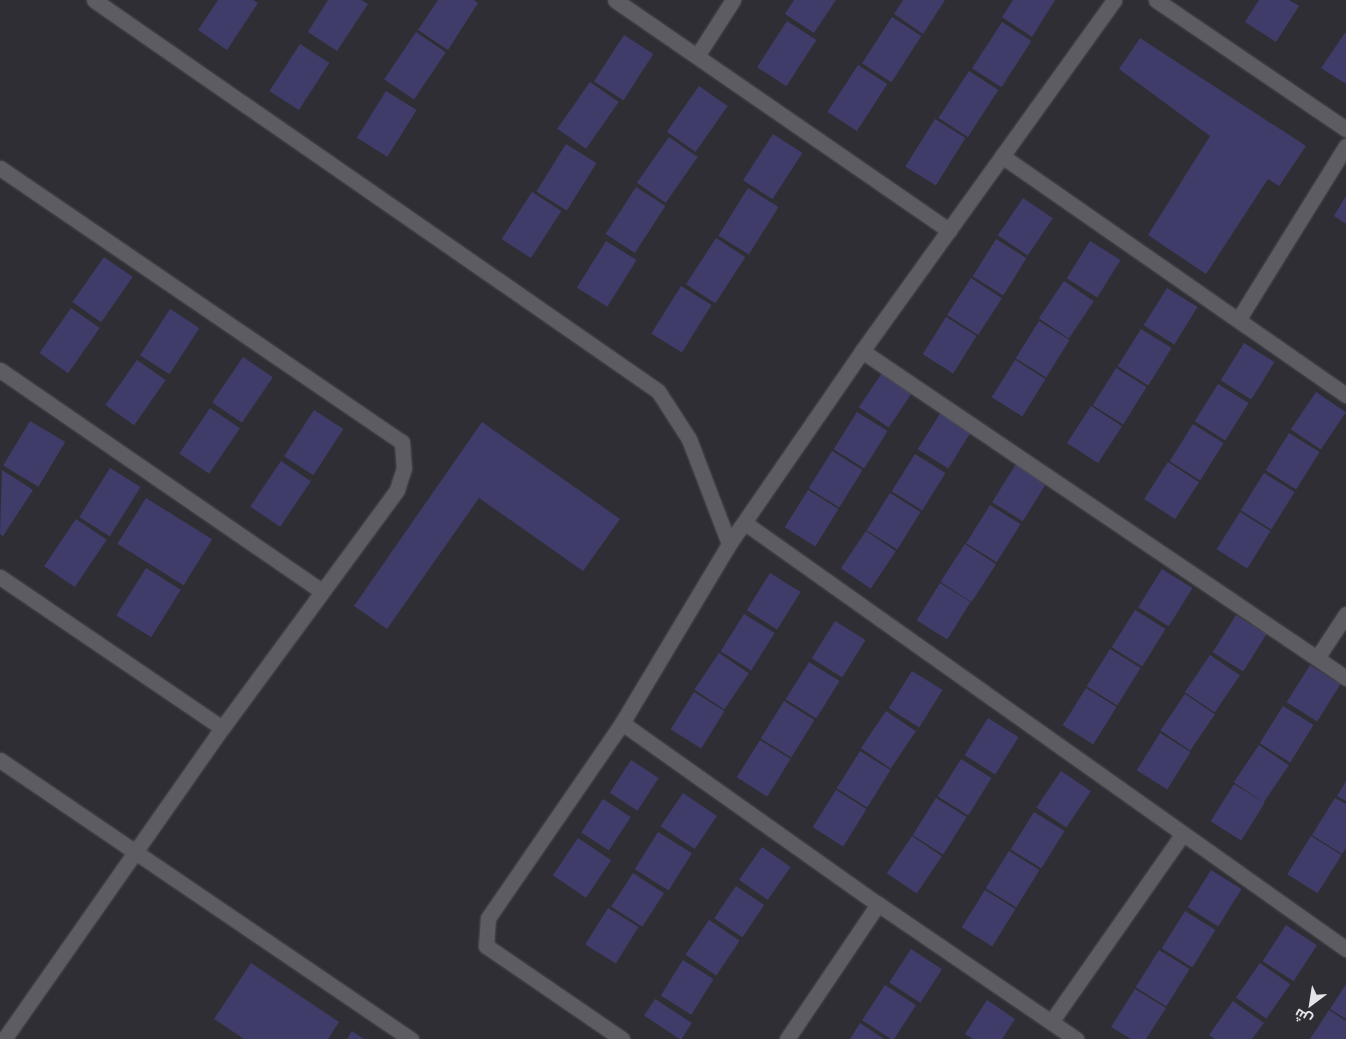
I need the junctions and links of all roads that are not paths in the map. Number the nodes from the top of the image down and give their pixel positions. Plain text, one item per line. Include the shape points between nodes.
1 (94, 0) edge
2 (615, 0) edge
3 (734, 0) edge
4 (1156, 0) edge
5 (1112, 1) edge
6 (697, 56) junction
7 (1346, 129) edge
8 (1346, 146) edge
9 (1002, 156) junction
10 (0, 168) edge
11 (949, 230) junction
12 (1238, 320) junction
13 (862, 351) junction
14 (0, 370) edge
15 (1346, 395) edge
16 (745, 523) junction
17 (730, 544) junction
18 (0, 577) edge
19 (322, 591) junction
20 (1346, 614) edge
21 (1317, 658) junction
22 (1346, 678) edge
23 (622, 723) junction
24 (222, 728) junction
25 (0, 760) edge
26 (1182, 835) junction
27 (135, 850) junction
28 (878, 904) junction
29 (1346, 949) edge
30 (1051, 1022) junction
31 (4, 1039) edge
32 (411, 1039) edge
33 (622, 1039) edge
34 (787, 1039) edge
35 (1076, 1039) edge

1 - 17 street via 658,391 689,439
2 - 6 street
3 - 6 street
4 - 7 street
5 - 9 street
6 - 11 street
8 - 12 street
9 - 11 street
9 - 12 street
10 - 19 street via 402,442 404,468 397,490
11 - 13 street
12 - 15 street
13 - 16 street
13 - 21 street
14 - 19 street
16 - 17 street
16 - 26 street
17 - 23 street
18 - 24 street
19 - 24 street
20 - 21 street
21 - 22 street
23 - 28 street
23 - 33 street via 488,918 486,946
24 - 27 street
25 - 27 street
26 - 29 street
26 - 30 street
27 - 31 street
27 - 32 street
28 - 30 street
28 - 34 street
30 - 35 street

